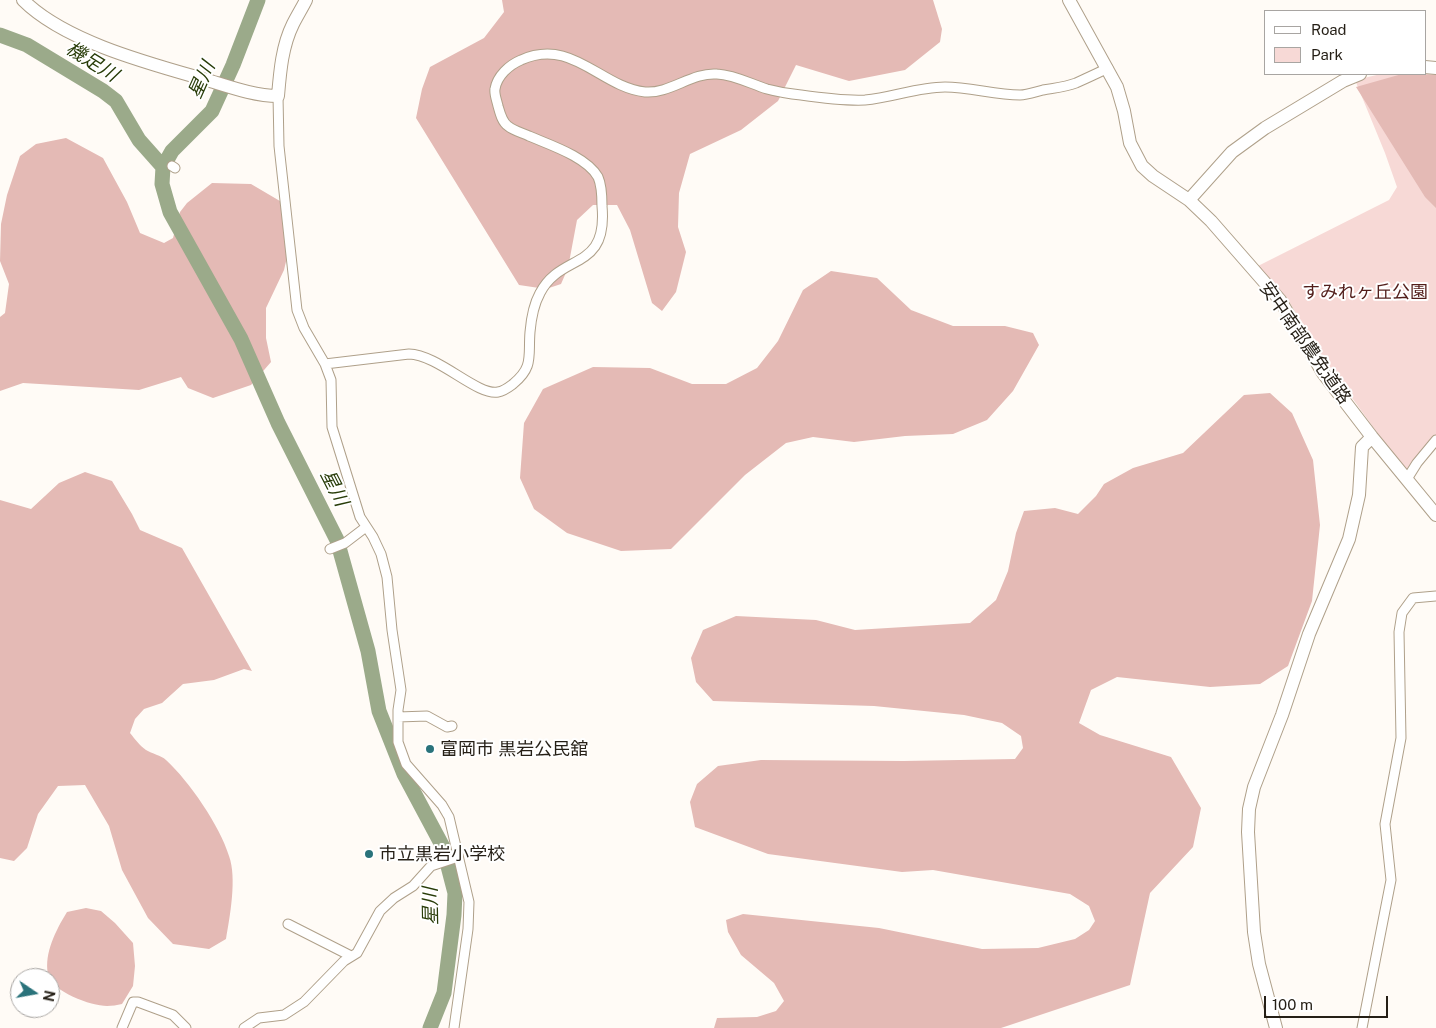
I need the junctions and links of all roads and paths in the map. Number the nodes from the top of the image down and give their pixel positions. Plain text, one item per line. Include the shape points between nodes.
1 (23, 0) edge
2 (306, 0) edge
3 (1069, 0) edge
4 (1108, 68) junction
5 (1358, 75) edge
6 (278, 96) junction
7 (1189, 200) junction
8 (325, 364) junction
9 (1372, 437) junction
10 (1436, 440) edge
11 (1407, 479) junction
12 (1436, 515) edge
13 (366, 527) junction
14 (330, 548) dead end
15 (1436, 596) edge
16 (398, 717) junction
17 (452, 726) dead end
18 (457, 857) junction
19 (288, 924) dead end
20 (351, 956) junction
21 (122, 1028) edge
22 (186, 1028) edge
23 (244, 1028) edge
24 (454, 1028) edge
25 (1276, 1028) edge
26 (1362, 1028) edge

1 - 6 street via 54,25 108,49 233,88
2 - 6 street via 292,25 281,63
3 - 4 street, 安中南部農免道路
4 - 7 street, 安中南部農免道路 via 1117,87 1130,143 1142,166
4 - 8 street via 1074,84 1024,95 946,86 865,100 801,96 716,73 700,75 653,92 643,92 573,59 555,54 524,58 511,64 500,76 495,89 506,125 588,165 598,178 603,216 600,238 592,251 559,270 540,293 530,332 530,359 524,375 496,393 483,390 420,354
5 - 7 street via 1265,128 1232,152
6 - 8 street via 279,146 297,310
7 - 9 street, 安中南部農免道路 via 1280,300 1323,373
8 - 13 street via 331,380 332,427 352,494
9 - 11 street, 安中南部農免道路
9 - 25 street via 1362,447 1359,494 1349,539 1309,634 1249,808 1254,932
10 - 11 street
11 - 12 street, 安中南部農免道路
13 - 14 street via 345,543
13 - 16 street via 381,554 387,576 401,690
15 - 26 street via 1413,598 1402,613 1399,632 1401,738 1385,824 1391,880
16 - 17 street via 428,716
16 - 18 street via 398,742 406,764 449,817
18 - 20 street via 431,866 413,886 380,910 356,953
18 - 24 street via 470,902
19 - 20 street
20 - 23 street via 304,1002 284,1015 259,1018
21 - 22 street via 133,1002 173,1015

